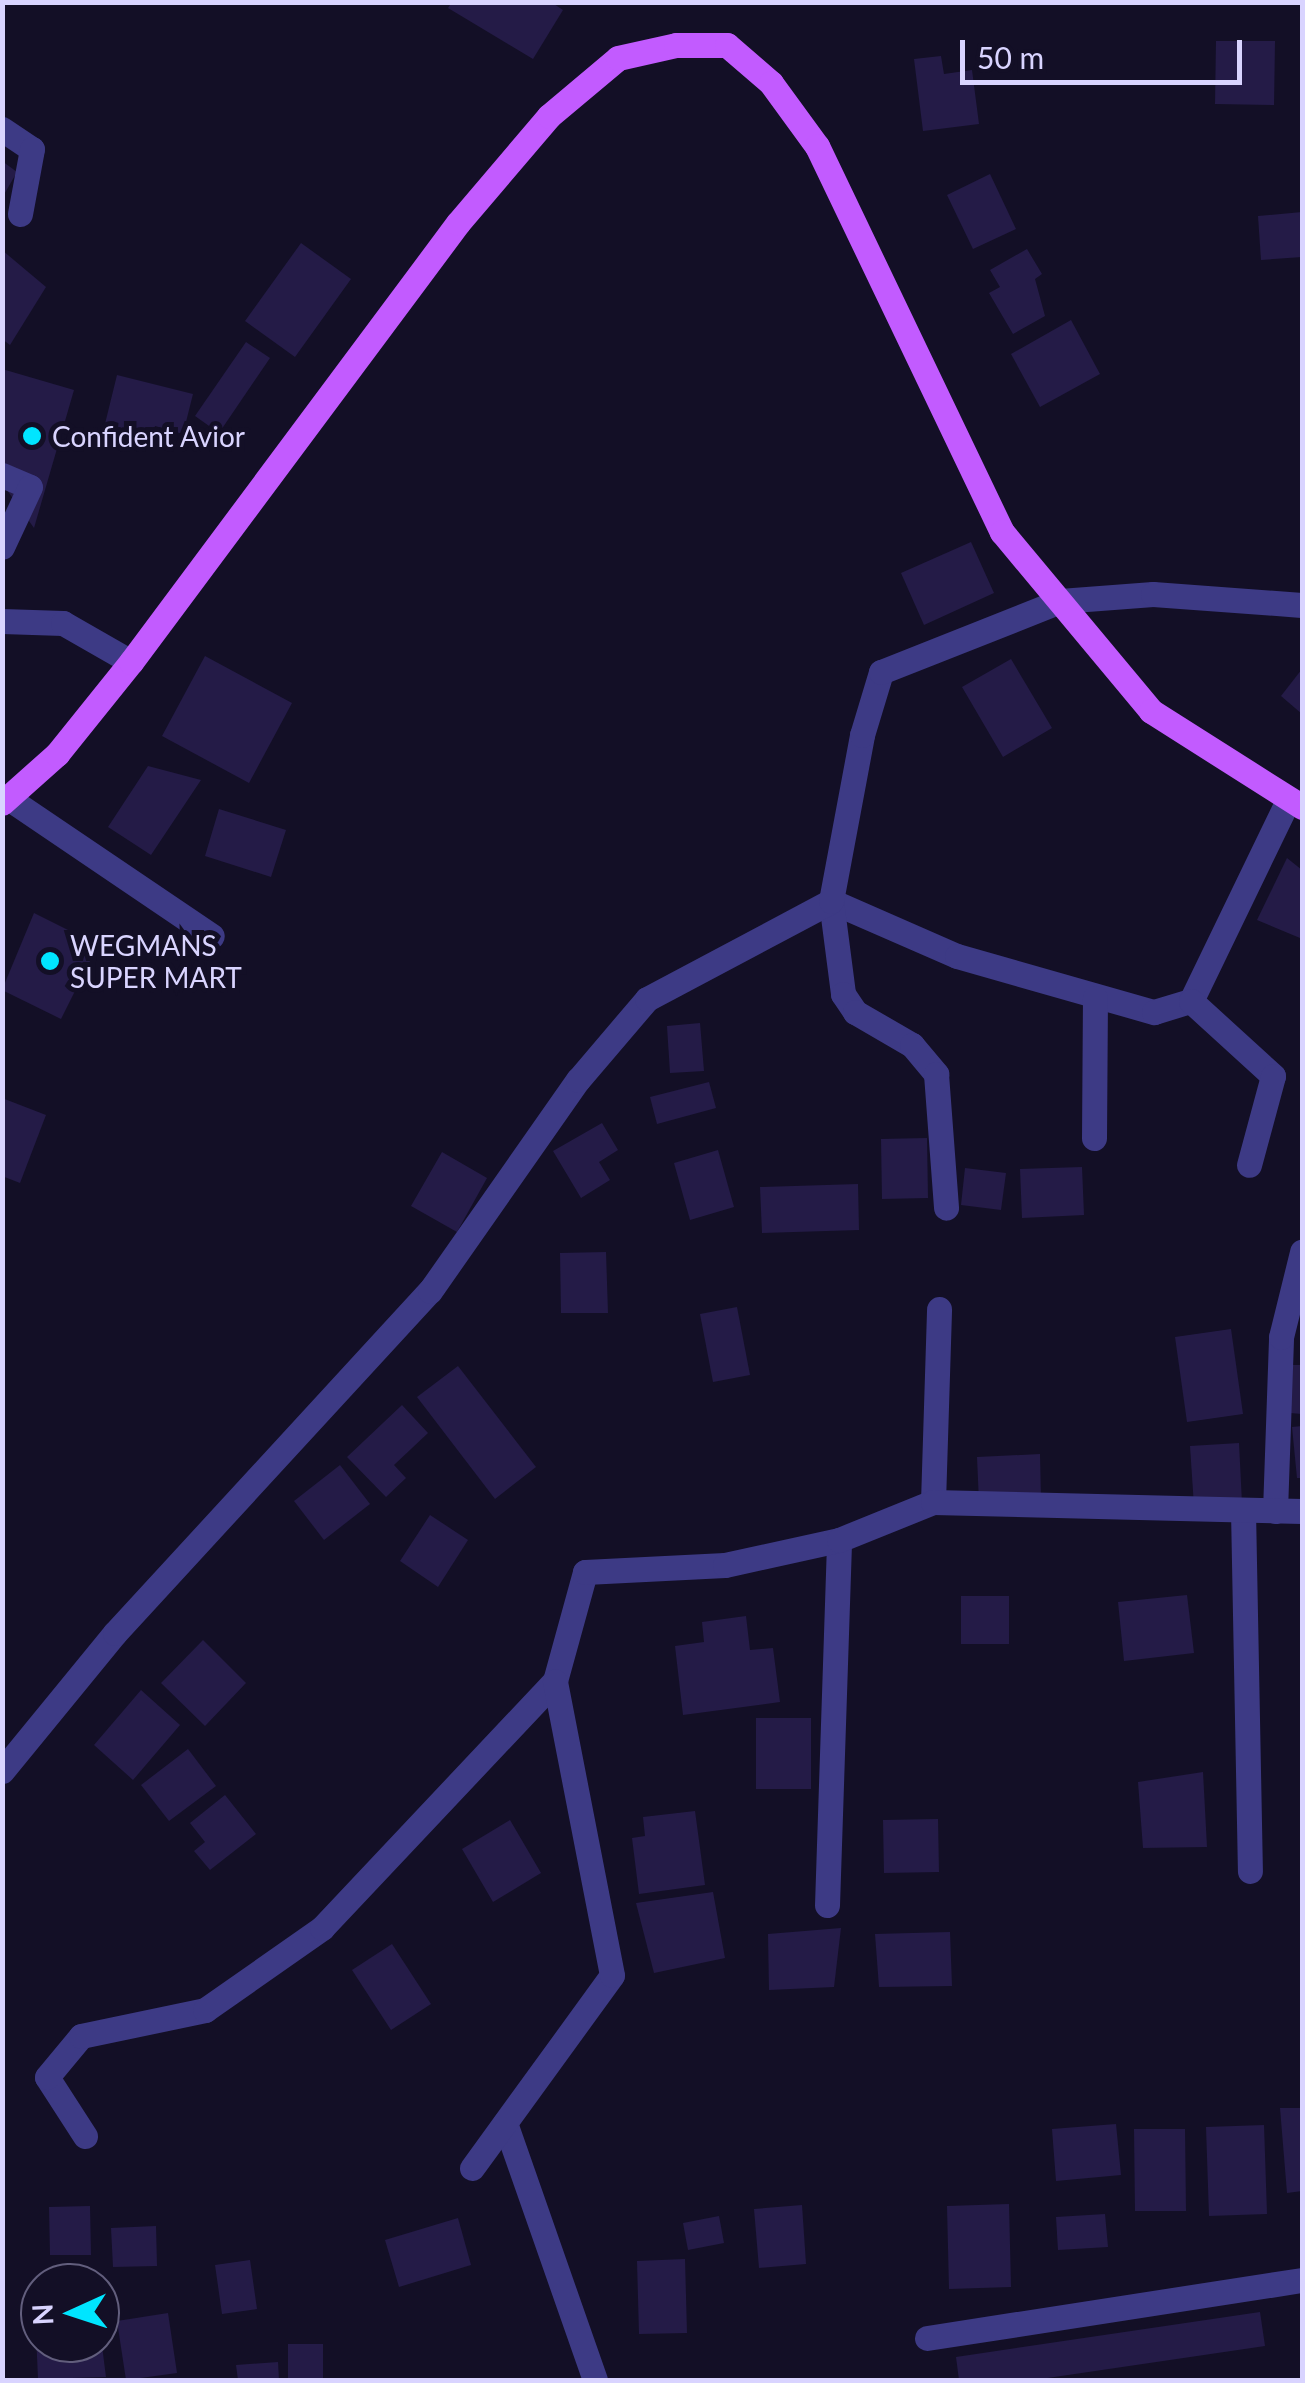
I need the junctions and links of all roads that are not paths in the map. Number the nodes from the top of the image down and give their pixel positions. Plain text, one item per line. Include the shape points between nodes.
1 (2, 129) edge
2 (20, 214) dead end
3 (2, 475) edge
4 (2, 548) edge
5 (1060, 601) junction
6 (1302, 606) edge
7 (2, 622) edge
8 (131, 662) junction
9 (5, 801) edge
10 (1295, 803) edge
11 (831, 901) junction
12 (212, 936) dead end
13 (1096, 998) junction
14 (1191, 1001) junction
15 (1094, 1138) dead end
16 (1249, 1165) dead end
17 (946, 1208) dead end
18 (1302, 1252) edge
19 (939, 1308) dead end
20 (1292, 1337) edge
21 (933, 1502) junction
22 (1243, 1510) junction
23 (1275, 1510) junction
24 (1302, 1511) edge
25 (839, 1540) junction
26 (555, 1681) junction
27 (2, 1771) edge
28 (1250, 1872) dead end
29 (827, 1905) dead end
30 (505, 2123) junction
31 (85, 2136) dead end
32 (472, 2168) dead end
33 (1302, 2280) edge
34 (927, 2338) dead end
35 (595, 2380) edge

1 - 2 street via 32,149
3 - 4 street via 30,487
5 - 6 street via 1153,594
5 - 8 main road via 1002,532 818,146 771,83 727,45 676,45 618,58 549,116 458,223
5 - 10 main road via 1151,711
5 - 11 street via 882,672 862,735
7 - 8 street via 63,623
8 - 9 main road via 57,754
9 - 12 street
10 - 14 street
11 - 13 street via 957,956
11 - 17 street via 843,994 855,1012 912,1045 936,1074
11 - 27 street via 647,999 578,1080 430,1291 115,1632
13 - 14 street via 1154,1012
13 - 15 street
14 - 16 street via 1273,1076
18 - 20 street
19 - 21 street
20 - 23 street
21 - 22 street
21 - 25 street
22 - 23 street
22 - 28 street
23 - 24 street
25 - 26 street via 725,1565 585,1572
25 - 29 street
26 - 30 street via 612,1976
26 - 31 street via 322,1928 205,2010 80,2036 47,2077
30 - 32 street
30 - 35 street
33 - 34 street

